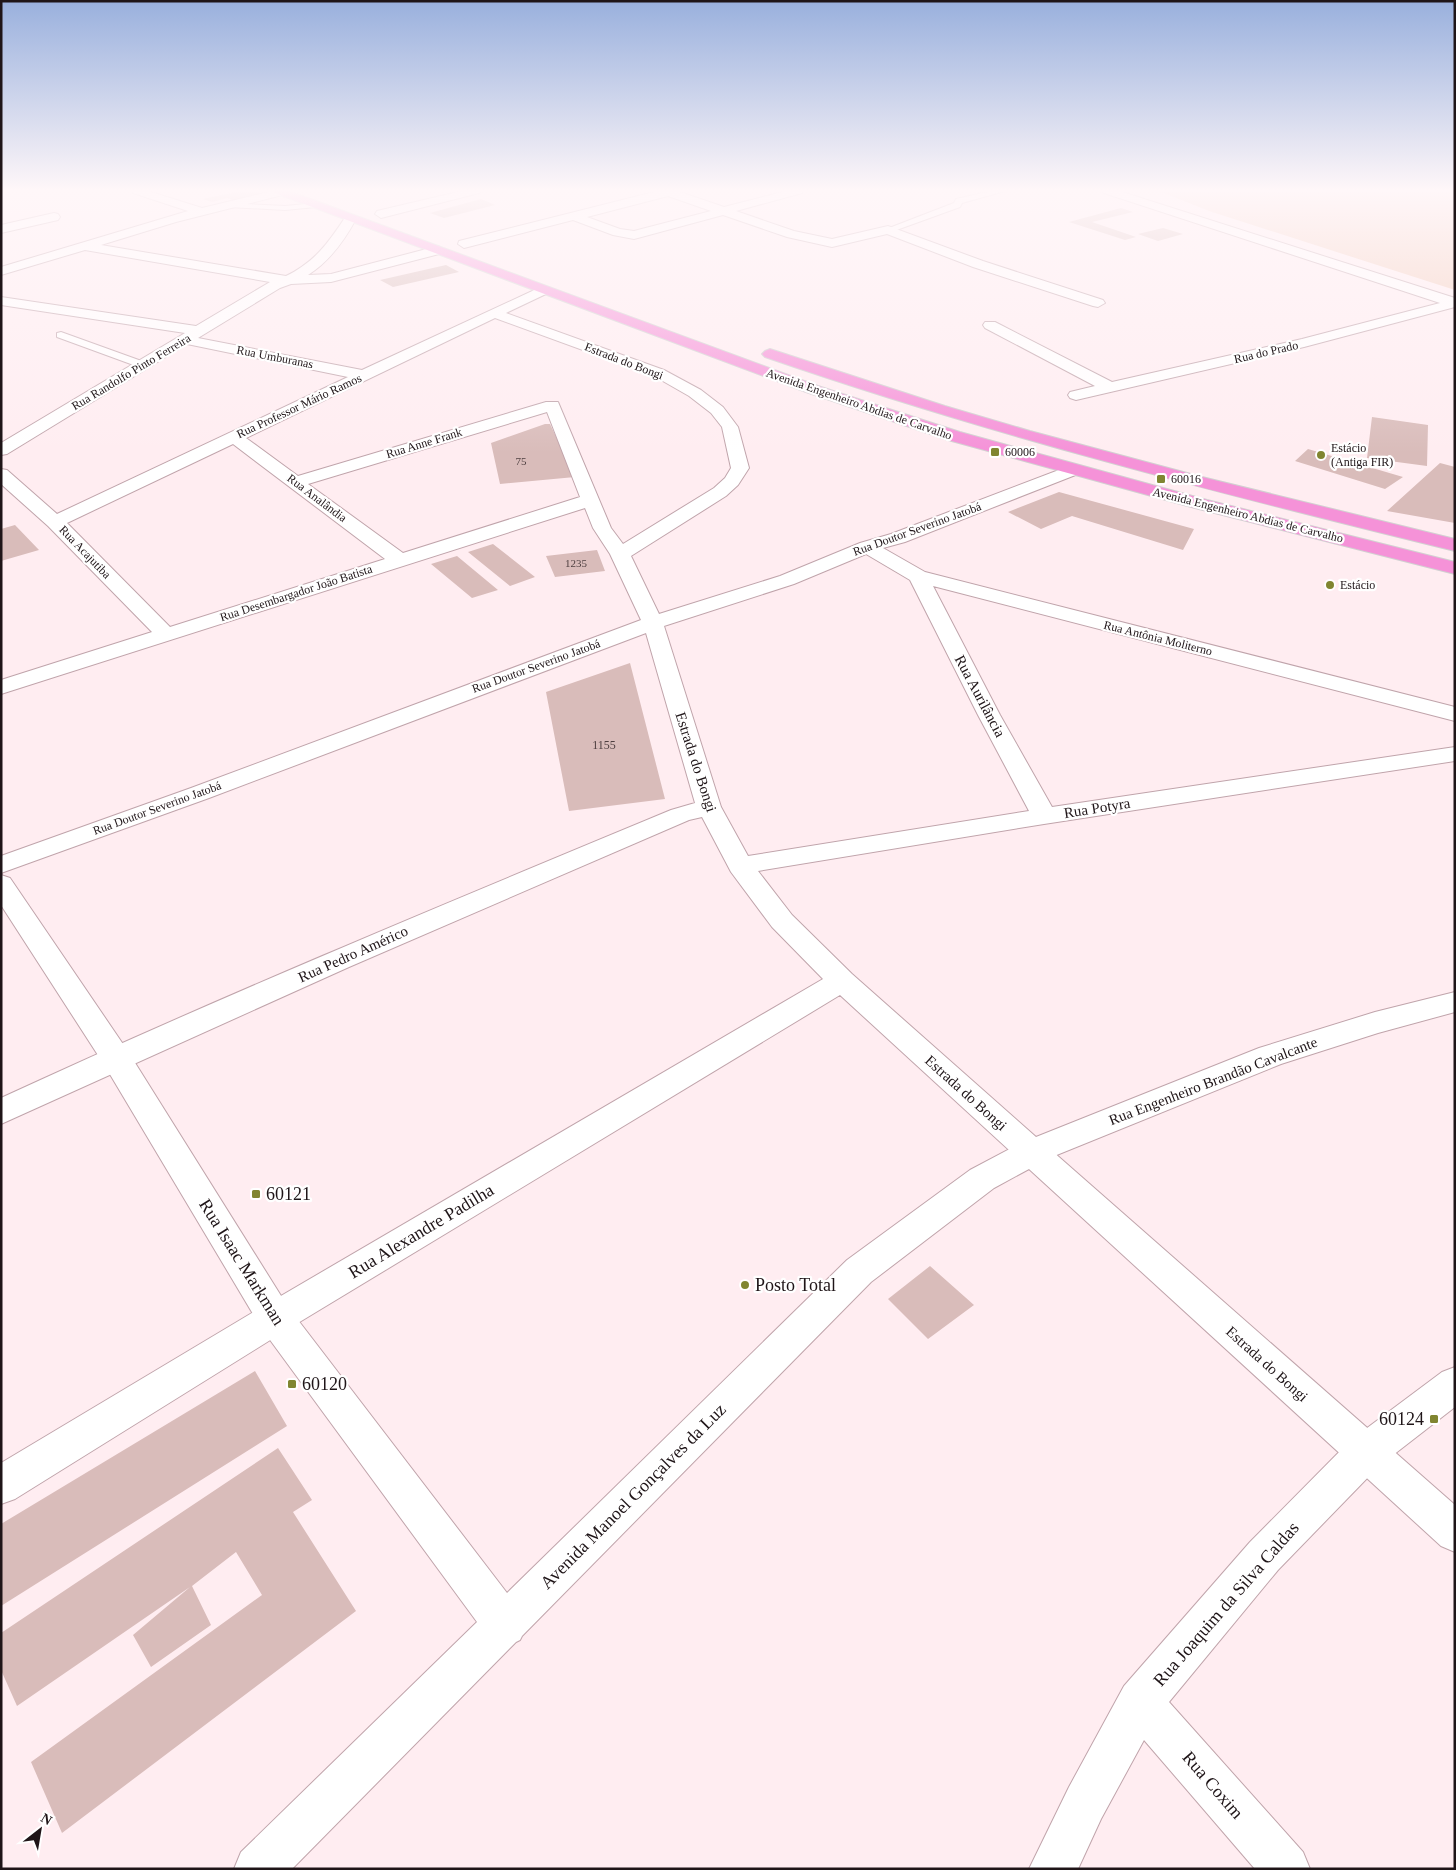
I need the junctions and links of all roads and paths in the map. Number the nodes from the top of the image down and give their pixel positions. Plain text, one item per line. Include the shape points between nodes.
1 (270, 278) edge
2 (296, 278) edge
3 (328, 278) edge
4 (512, 278) edge
5 (1022, 278) edge
6 (1378, 278) edge
7 (293, 280) junction
8 (543, 290) junction
9 (1, 301) edge
10 (1098, 303) dead end
11 (1455, 303) edge
12 (494, 313) junction
13 (990, 324) dead end
14 (200, 331) junction
15 (61, 335) dead end
16 (187, 340) junction
17 (753, 348) dead end
18 (144, 365) junction
19 (364, 375) junction
20 (1111, 388) junction
21 (1076, 395) dead end
22 (552, 405) joint
23 (234, 437) junction
24 (4, 442) edge
25 (1072, 470) junction
26 (1, 474) edge
27 (296, 482) junction
28 (591, 500) junction
29 (55, 522) junction
30 (1455, 545) edge
31 (867, 547) junction
32 (620, 554) junction
33 (400, 560) junction
34 (1455, 568) edge
35 (918, 576) junction
36 (653, 623) junction
37 (166, 635) junction
38 (1, 687) edge
39 (1455, 714) edge
40 (1452, 758) edge
41 (708, 807) junction
42 (1044, 816) junction
43 (1, 865) edge
44 (740, 866) junction
45 (1, 884) edge
46 (842, 981) junction
47 (1453, 1005) edge
48 (116, 1058) junction
49 (1, 1112) edge
50 (1032, 1152) junction
51 (275, 1318) junction
52 (1455, 1384) edge
53 (1365, 1453) junction
54 (1, 1485) edge
55 (1455, 1532) edge
56 (505, 1625) junction
57 (1140, 1702) junction
58 (258, 1869) edge
59 (1053, 1869) edge
60 (1286, 1869) edge

1 - 7 street
2 - 7 street, Rua Randolfo Pinto Ferreira
3 - 7 street
4 - 8 highway, Avenida Engenheiro Abdias de Carvalho
5 - 10 street
6 - 11 street
7 - 14 street, Rua Randolfo Pinto Ferreira via 275,286
8 - 12 street, Rua Professor Mário Ramos
8 - 25 highway, Avenida Engenheiro Abdias de Carvalho via 812,389 954,436
9 - 14 street
11 - 20 street, Rua do Prado via 1304,343
12 - 19 street, Rua Professor Mário Ramos
12 - 32 street, Estrada do Bongi via 659,373 695,393 717,410 730,427 740,468 732,481 720,492
13 - 20 street
14 - 16 street, Rua Randolfo Pinto Ferreira
15 - 18 lane
16 - 18 street, Rua Randolfo Pinto Ferreira
16 - 19 street, Rua Umburanas
17 - 30 highway, Avenida Engenheiro Abdias de Carvalho via 837,378 1092,455
18 - 24 street, Rua Randolfo Pinto Ferreira
19 - 23 street, Rua Professor Mário Ramos
20 - 21 street, Rua do Prado
22 - 27 street, Rua Anne Frank
22 - 28 street, Estrada do Bongi
23 - 27 street, Rua Analândia
23 - 29 street, Rua Professor Mário Ramos
25 - 31 street, Rua Doutor Severino Jatobá
25 - 34 highway, Avenida Engenheiro Abdias de Carvalho
26 - 29 street, Rua Acajutiba
27 - 33 street, Rua Analândia
28 - 32 street, Estrada do Bongi via 602,528
28 - 33 street, Rua Desembargador João Batista
29 - 37 street, Rua Acajutiba
31 - 35 street, Rua Antônia Moliterno
31 - 36 street, Rua Doutor Severino Jatobá via 786,580
32 - 36 street, Estrada do Bongi
33 - 37 street, Rua Desembargador João Batista
35 - 39 street, Rua Antônia Moliterno
35 - 42 street, Rua Aurilância
36 - 41 street, Estrada do Bongi
36 - 43 street, Rua Doutor Severino Jatobá
37 - 38 street, Rua Desembargador João Batista
40 - 42 street, Rua Potyra
41 - 44 street, Estrada do Bongi
41 - 48 street, Rua Pedro Américo via 680,815 478,900
42 - 44 street, Rua Potyra
44 - 46 street, Estrada do Bongi via 782,921
45 - 48 street, Rua Isaac Markman
46 - 50 street, Estrada do Bongi
46 - 51 street, Rua Alexandre Padilha
47 - 50 street, Rua Engenheiro Brandão Cavalcante via 1375,1023 1270,1056
48 - 49 street, Rua Pedro Américo
48 - 51 street, Rua Isaac Markman
50 - 53 street, Estrada do Bongi
50 - 56 street, Avenida Manoel Gonçalves da Luz via 982,1179 859,1271
51 - 54 street, Rua Alexandre Padilha
51 - 56 street, Rua Isaac Markman
52 - 53 street, Rua Joaquim da Silva Caldas
53 - 55 street, Estrada do Bongi
53 - 57 street, Rua Joaquim da Silva Caldas via 1264,1556
56 - 58 street, Avenida Manoel Gonçalves da Luz
57 - 59 street, Rua Joaquim da Silva Caldas
57 - 60 street, Rua Coxim

